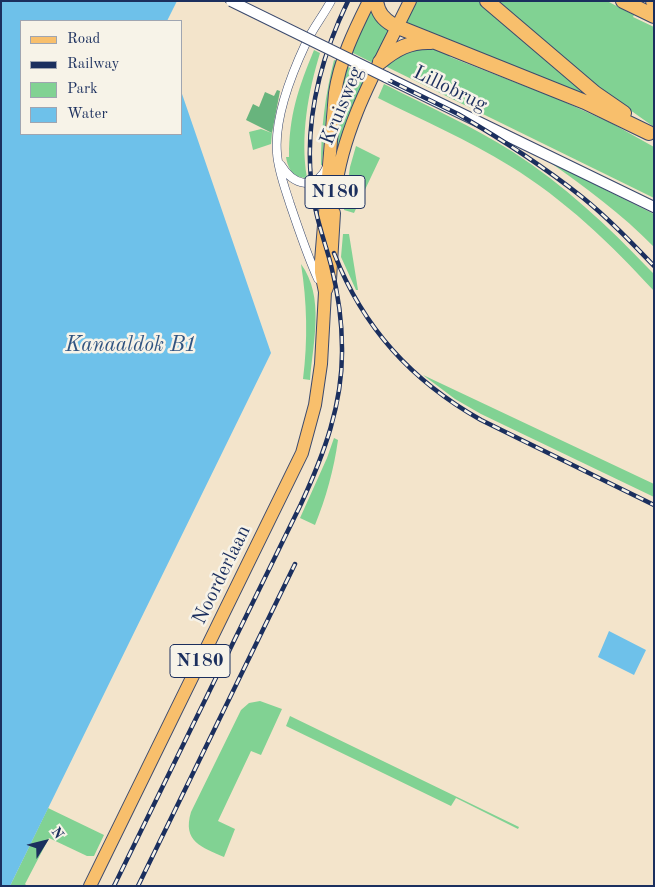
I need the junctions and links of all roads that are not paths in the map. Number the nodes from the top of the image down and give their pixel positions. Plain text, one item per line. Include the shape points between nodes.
1 (231, 1) edge
2 (331, 1) edge
3 (369, 1) edge
4 (376, 1) edge
5 (410, 1) edge
6 (487, 1) edge
7 (623, 1) edge
8 (654, 16) edge
9 (398, 27) junction
10 (437, 43) junction
11 (380, 62) junction
12 (652, 134) edge
13 (276, 153) junction
14 (329, 163) junction
15 (654, 207) edge
16 (325, 292) junction
17 (90, 886) edge

1 - 15 street, Lillobrug, bridge
2 - 13 street via 304,46 285,98 280,113
3 - 14 main road, Kruisweg / N180 via 338,74
4 - 9 highway via 385,21
5 - 9 main road, Kruisweg / N180
6 - 12 highway via 595,93
7 - 8 highway
9 - 10 highway
9 - 11 main road, Kruisweg / N180
10 - 11 highway via 400,47
10 - 12 highway via 585,102
11 - 16 main road, Kruisweg / N180 via 343,150 335,192 330,280
13 - 14 street via 286,173 300,183 318,180
13 - 16 street via 306,252
14 - 16 main road, Kruisweg / N180 via 321,267
16 - 17 main road, Noorderlaan / N180 via 318,392 302,453

